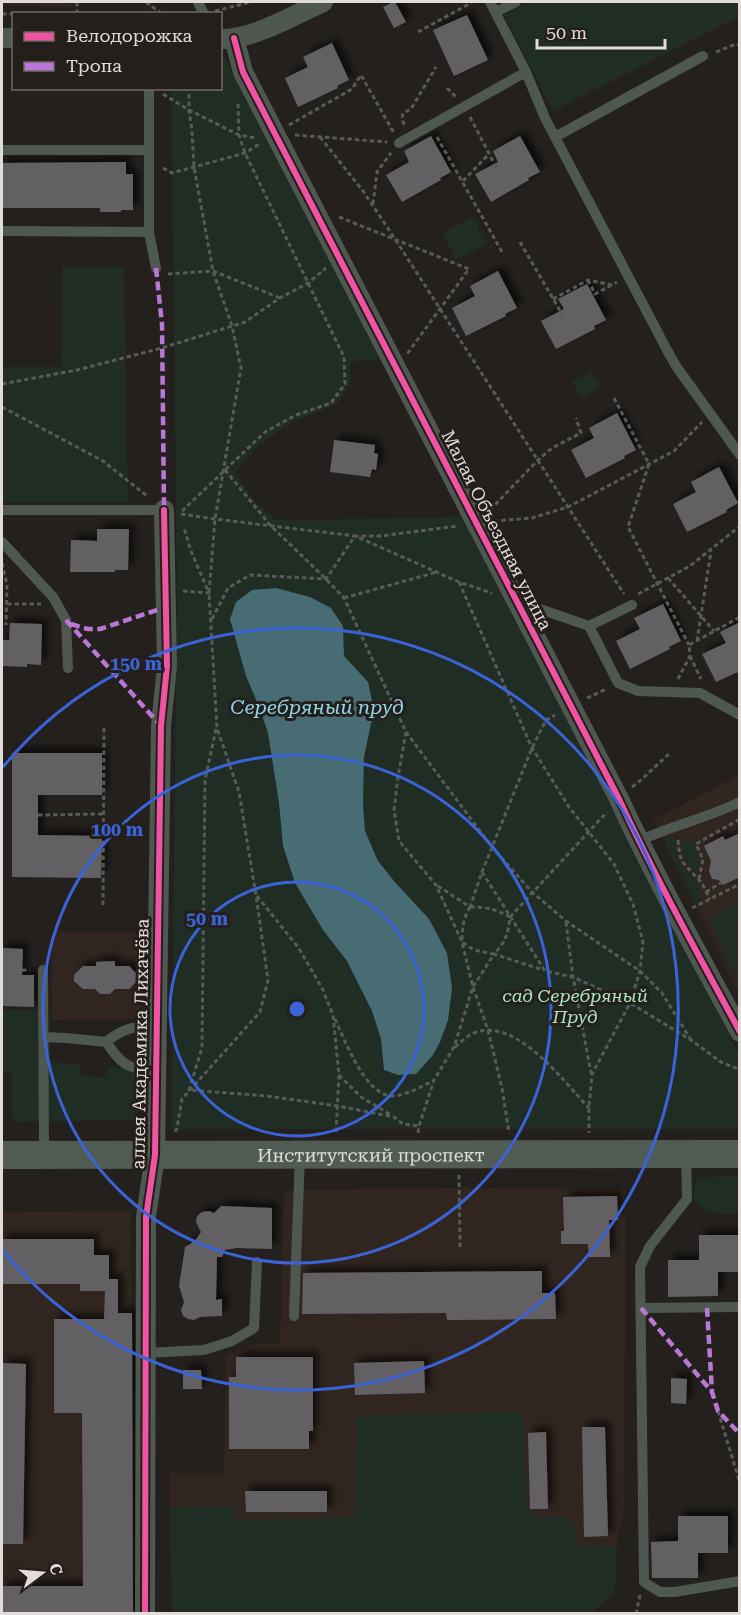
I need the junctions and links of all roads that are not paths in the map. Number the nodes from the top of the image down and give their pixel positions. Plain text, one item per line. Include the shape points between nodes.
1 (323, 2) edge
2 (490, 2) edge
3 (516, 2) edge
4 (496, 12) junction
5 (227, 39) edge
6 (703, 56) road end
7 (526, 72) junction
8 (149, 90) edge
9 (555, 137) junction
10 (399, 143) road end
11 (2, 150) edge
12 (148, 155) junction
13 (2, 231) edge
14 (149, 232) junction
15 (160, 271) road end
16 (740, 455) edge
17 (2, 510) edge
18 (172, 512) joint
19 (2, 542) edge
20 (517, 601) junction
21 (630, 602) road end
22 (589, 627) junction
23 (68, 668) dead end
24 (740, 715) edge
25 (740, 802) edge
26 (639, 841) junction
27 (43, 970) dead end
28 (157, 1026) junction
29 (740, 1032) edge
30 (44, 1037) junction
31 (106, 1042) junction
32 (156, 1072) junction
33 (164, 1144) junction
34 (44, 1154) junction
35 (300, 1154) junction
36 (2, 1155) edge
37 (686, 1155) junction
38 (740, 1155) edge
39 (257, 1263) dead end
40 (740, 1307) edge
41 (641, 1308) junction
42 (294, 1316) dead end
43 (146, 1353) junction
44 (740, 1581) edge
45 (145, 1614) edge

1 - 5 street via 262,29
2 - 4 lane
3 - 4 lane
4 - 7 lane
5 - 20 street, Малая Объездная улица
6 - 9 lane
7 - 9 lane
7 - 10 lane
8 - 12 lane
9 - 16 lane via 671,358
11 - 12 lane
12 - 14 lane
13 - 14 lane
14 - 15 lane
17 - 18 lane
18 - 28 street, аллея Академика Лихачёва via 161,726
19 - 23 lane via 53,597 66,620
20 - 22 lane
20 - 26 street, Малая Объездная улица
21 - 22 lane
22 - 24 lane via 618,683 638,691 700,693
25 - 26 lane
26 - 29 street, Малая Объездная улица
27 - 30 lane
28 - 31 lane via 133,1027
28 - 32 street, аллея Академика Лихачёва
30 - 31 lane
30 - 34 lane
31 - 32 lane via 119,1060 132,1068
32 - 33 street, аллея Академика Лихачёва
33 - 34 street, Институтский проспект
33 - 35 street, Институтский проспект
33 - 43 street, аллея Академика Лихачёва via 146,1217
34 - 36 street, Институтский проспект
35 - 37 street, Институтский проспект
35 - 42 lane
37 - 38 street, Институтский проспект
37 - 41 lane via 687,1199 650,1246 640,1267
39 - 43 lane via 254,1328 232,1341 204,1350
40 - 41 lane
41 - 44 lane via 644,1582 660,1592 675,1592
43 - 45 street, аллея Академика Лихачёва

